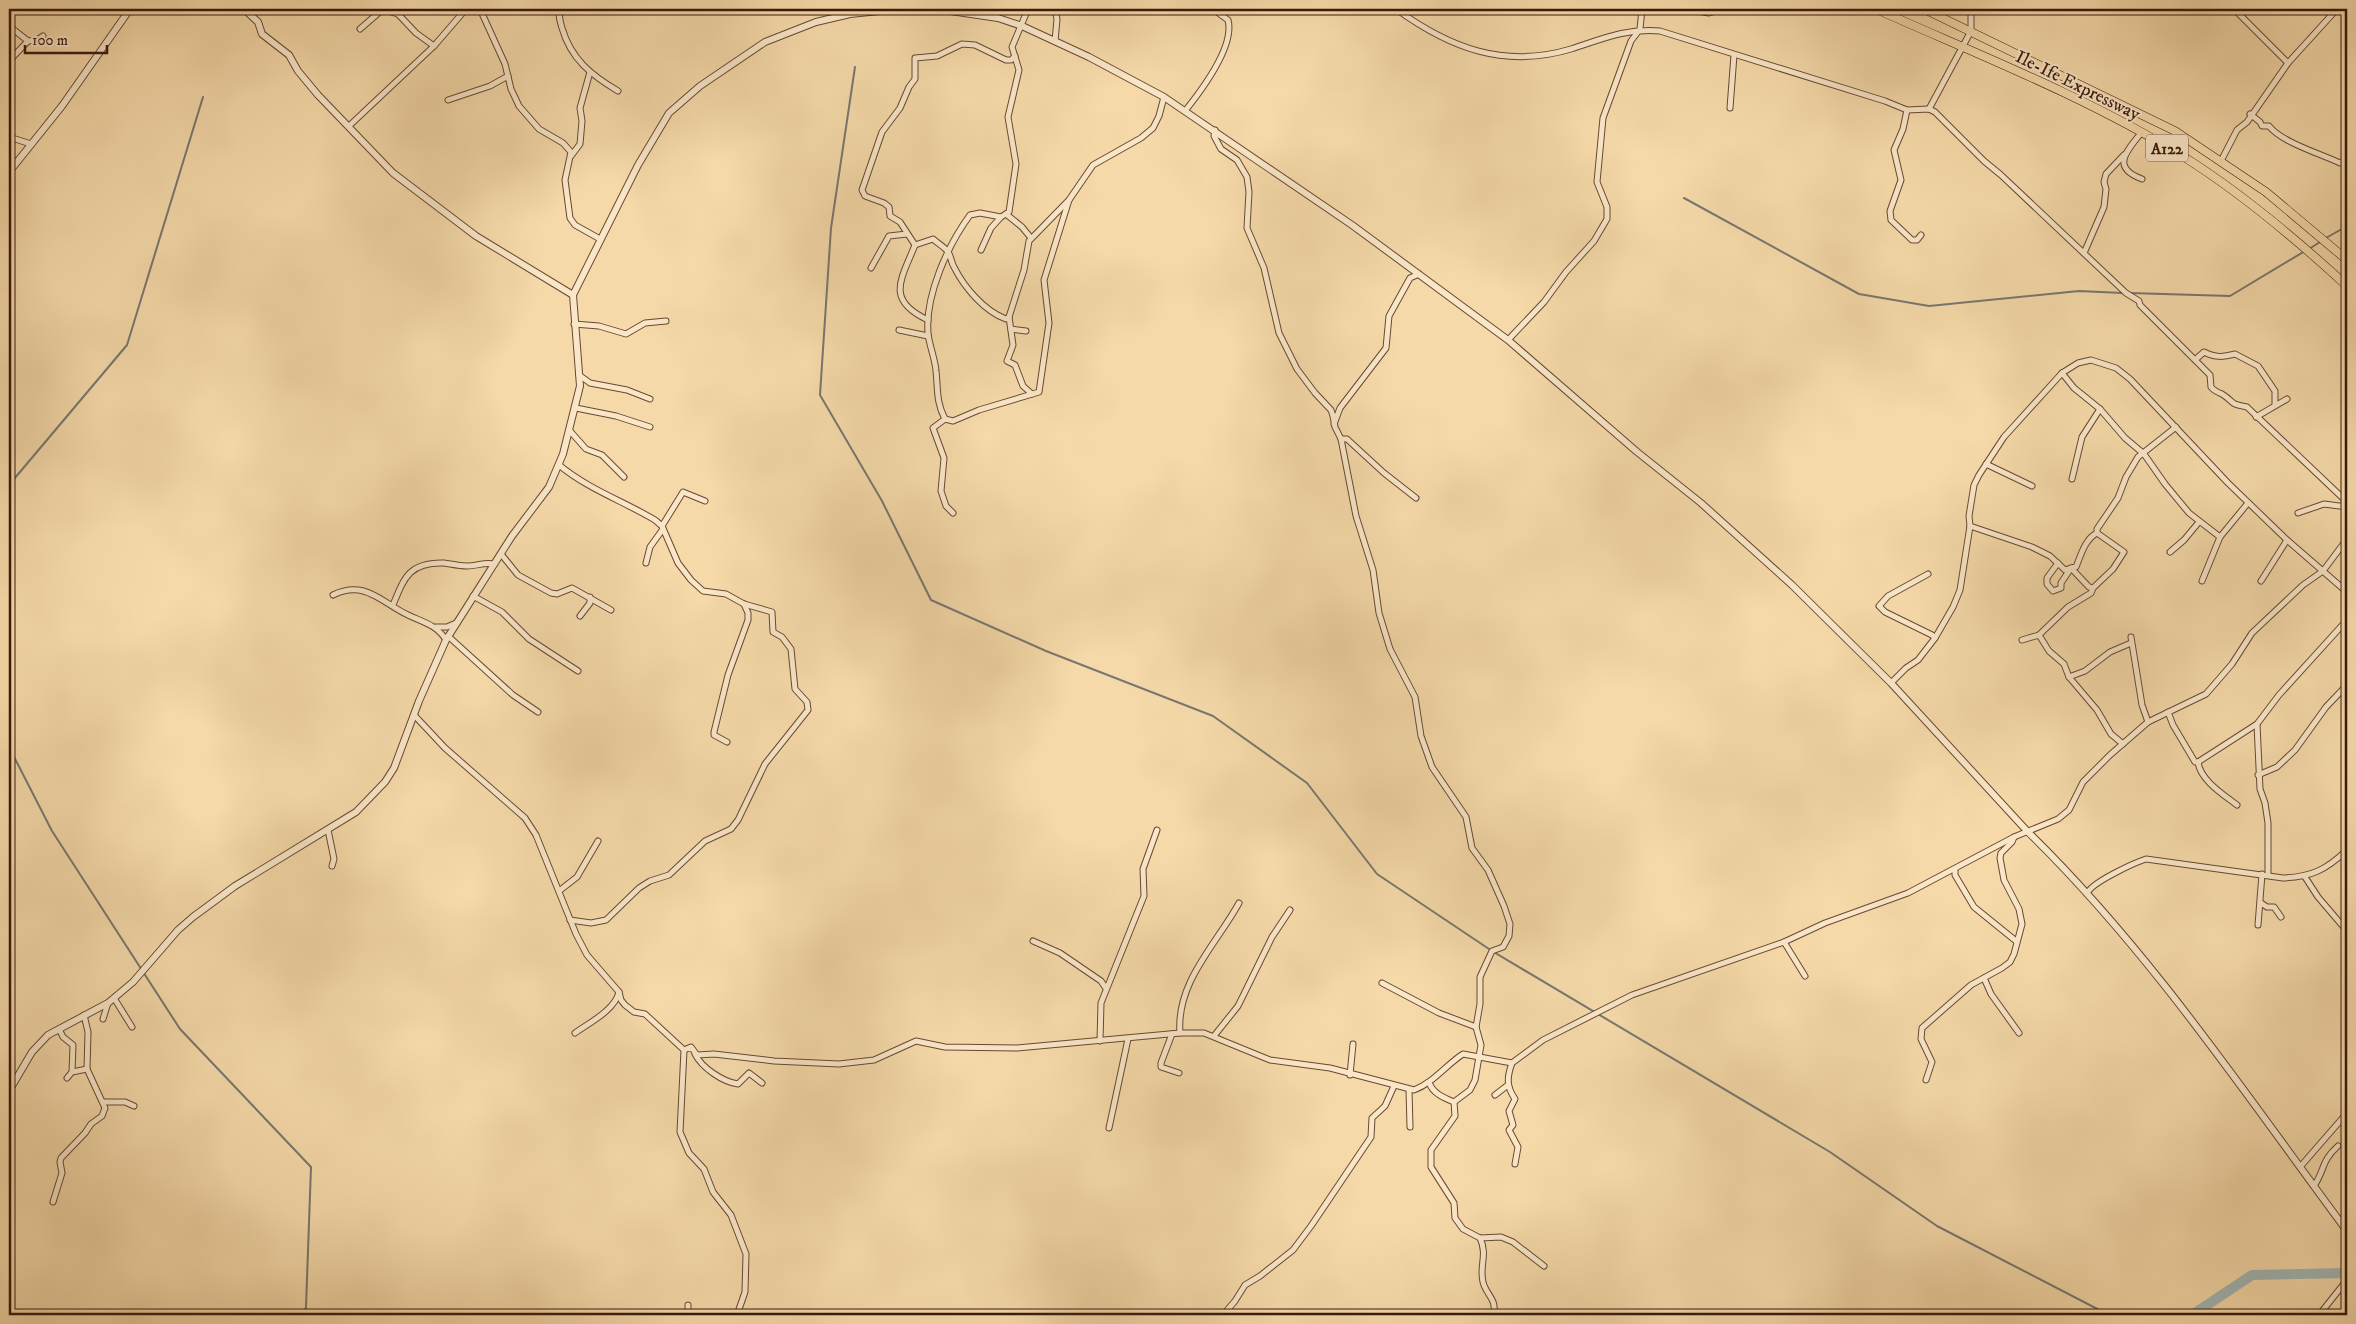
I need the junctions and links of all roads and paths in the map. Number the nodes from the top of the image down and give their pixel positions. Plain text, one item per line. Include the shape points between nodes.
1 (130, 9) edge
2 (244, 9) edge
3 (382, 9) edge
4 (466, 9) edge
5 (480, 9) edge
6 (560, 9) edge
7 (899, 9) edge
8 (937, 9) edge
9 (1028, 9) edge
10 (1055, 9) edge
11 (1213, 9) edge
12 (1396, 9) edge
13 (1642, 9) edge
14 (1686, 9) edge
15 (1723, 9) edge
16 (1876, 9) edge
17 (1924, 9) edge
18 (1971, 9) edge
19 (2234, 9) edge
20 (2337, 9) edge
21 (9, 26) edge
22 (1022, 26) junction
23 (360, 29) dead end
24 (1640, 29) junction
25 (1971, 31) junction
26 (43, 36) dead end
27 (28, 41) junction
28 (1055, 41) junction
29 (434, 46) junction
30 (1963, 48) junction
31 (1734, 55) junction
32 (1015, 56) junction
33 (9, 61) edge
34 (2288, 63) junction
35 (590, 72) junction
36 (508, 76) junction
37 (618, 91) dead end
38 (1164, 97) junction
39 (448, 100) dead end
40 (1730, 108) dead end
41 (1907, 110) junction
42 (1929, 110) junction
43 (1185, 111) junction
44 (2250, 114) junction
45 (2154, 120) junction
46 (349, 126) junction
47 (1215, 130) junction
48 (2143, 134) junction
49 (9, 137) edge
50 (31, 144) junction
51 (2124, 155) junction
52 (571, 156) junction
53 (2347, 159) edge
54 (2221, 160) junction
55 (9, 172) edge
56 (2142, 179) dead end
57 (1069, 200) junction
58 (1004, 216) junction
59 (907, 234) junction
60 (1921, 235) dead end
61 (1031, 238) junction
62 (600, 239) junction
63 (915, 245) junction
64 (981, 250) dead end
65 (948, 251) junction
66 (2084, 253) junction
67 (2347, 260) edge
68 (871, 268) dead end
69 (1419, 274) junction
70 (2347, 286) edge
71 (573, 295) junction
72 (1009, 317) junction
73 (928, 320) junction
74 (666, 321) dead end
75 (574, 324) junction
76 (1011, 329) junction
77 (899, 330) dead end
78 (1026, 331) dead end
79 (928, 336) junction
80 (1508, 340) junction
81 (2196, 359) junction
82 (2062, 373) junction
83 (579, 375) junction
84 (1032, 394) junction
85 (650, 398) dead end
86 (2287, 399) dead end
87 (2275, 405) junction
88 (576, 408) junction
89 (2100, 409) junction
90 (2256, 417) junction
91 (945, 419) junction
92 (1334, 424) junction
93 (650, 427) dead end
94 (2176, 427) junction
95 (570, 431) junction
96 (1341, 439) junction
97 (2144, 454) junction
98 (1986, 464) junction
99 (558, 466) junction
100 (624, 477) dead end
101 (2072, 479) dead end
102 (2032, 486) dead end
103 (1416, 498) dead end
104 (705, 501) dead end
105 (2347, 502) edge
106 (2248, 503) junction
107 (2347, 506) edge
108 (952, 513) dead end
109 (2298, 513) dead end
110 (2199, 522) junction
111 (1970, 526) junction
112 (663, 527) junction
113 (2097, 533) junction
114 (2220, 537) junction
115 (2347, 539) edge
116 (2287, 540) junction
117 (2170, 552) dead end
118 (500, 554) junction
119 (646, 563) dead end
120 (2058, 563) junction
121 (494, 564) junction
122 (2070, 568) junction
123 (2323, 571) junction
124 (1928, 574) dead end
125 (2202, 581) dead end
126 (2262, 581) dead end
127 (2093, 588) junction
128 (2347, 592) edge
129 (334, 595) dead end
130 (473, 596) junction
131 (590, 597) junction
132 (744, 604) junction
133 (392, 605) junction
134 (611, 610) dead end
135 (580, 616) dead end
136 (2347, 620) edge
137 (456, 623) junction
138 (436, 627) junction
139 (2039, 635) junction
140 (2131, 637) dead end
141 (447, 638) junction
142 (1935, 638) junction
143 (2022, 640) dead end
144 (2131, 643) junction
145 (578, 671) dead end
146 (2069, 677) junction
147 (1891, 683) junction
148 (2347, 685) edge
149 (538, 712) dead end
150 (2168, 712) junction
151 (415, 716) junction
152 (2148, 722) junction
153 (2257, 724) junction
154 (727, 742) dead end
155 (2123, 744) junction
156 (2198, 762) junction
157 (2258, 775) junction
158 (2237, 806) dead end
159 (328, 830) junction
160 (1157, 830) dead end
161 (2028, 832) junction
162 (2014, 837) junction
163 (598, 841) dead end
164 (2347, 850) edge
165 (332, 866) dead end
166 (1955, 869) junction
167 (2265, 875) junction
168 (2305, 877) junction
169 (559, 890) junction
170 (2087, 894) junction
171 (1238, 903) dead end
172 (2261, 903) junction
173 (1290, 910) dead end
174 (2281, 917) dead end
175 (570, 920) junction
176 (2258, 925) dead end
177 (2347, 931) edge
178 (1033, 941) dead end
179 (2016, 941) junction
180 (1784, 942) junction
181 (1805, 976) dead end
182 (1984, 978) junction
183 (1382, 983) dead end
184 (1105, 987) junction
185 (619, 992) junction
186 (114, 998) junction
187 (108, 1003) junction
188 (84, 1015) junction
189 (103, 1019) dead end
190 (132, 1027) dead end
191 (1476, 1027) junction
192 (59, 1029) junction
193 (575, 1033) dead end
194 (1180, 1033) junction
195 (2018, 1033) dead end
196 (1172, 1034) junction
197 (1214, 1036) junction
198 (1128, 1039) junction
199 (1100, 1040) junction
200 (1354, 1044) dead end
201 (691, 1046) junction
202 (684, 1050) junction
203 (1480, 1056) junction
204 (1512, 1063) junction
205 (88, 1069) junction
206 (72, 1072) junction
207 (1179, 1073) dead end
208 (1350, 1075) junction
209 (67, 1078) dead end
210 (1926, 1080) dead end
211 (762, 1082) dead end
212 (1429, 1082) junction
213 (1508, 1085) junction
214 (1394, 1086) junction
215 (1409, 1090) junction
216 (9, 1091) edge
217 (1495, 1095) dead end
218 (104, 1102) junction
219 (1454, 1102) junction
220 (134, 1106) dead end
221 (2347, 1113) edge
222 (1410, 1127) dead end
223 (1109, 1128) dead end
224 (2338, 1146) dead end
225 (1515, 1164) dead end
226 (2300, 1167) junction
227 (2314, 1186) junction
228 (53, 1202) dead end
229 (2347, 1232) edge
230 (1480, 1238) junction
231 (1544, 1266) dead end
232 (2347, 1280) edge
233 (688, 1305) dead end
234 (684, 1315) edge
235 (737, 1315) edge
236 (1223, 1315) edge
237 (1492, 1315) edge
238 (2319, 1315) edge

1 - 50 street via 62,106
2 - 46 street via 258,22 262,34 289,55 298,71
3 - 23 street
3 - 29 street via 398,14
4 - 29 street
5 - 36 street
6 - 35 street via 566,40 578,61
7 - 62 street via 850,14 816,22 774,38 700,86 680,102 659,126
8 - 22 street via 998,18
9 - 22 street
10 - 28 street
11 - 43 street via 1228,20 1230,37 1202,90
12 - 24 street via 1449,42 1473,51 1503,56 1543,56
13 - 24 street
14 - 15 street via 1709,13
16 - 30 highway, Ile-Ife Expressway / A122
17 - 25 highway, Ile-Ife Expressway / A122
18 - 25 street
19 - 34 street
20 - 34 street
21 - 27 street
22 - 28 street
22 - 32 street via 1013,43
24 - 31 street via 1660,31
24 - 80 street via 1631,42 1603,118 1597,182 1607,207 1607,219 1548,298
25 - 30 street
25 - 45 highway, Ile-Ife Expressway / A122
26 - 27 street
27 - 33 street
28 - 38 street
29 - 46 street
30 - 42 street
30 - 48 highway, Ile-Ife Expressway / A122 via 2091,106
31 - 40 street
31 - 41 street
32 - 58 street via 1018,76 1008,117 1016,164 1009,212
32 - 59 street via 1006,60 975,45 962,44 937,56 915,58 916,79 882,132 862,190 865,196 889,207 890,216 900,222
34 - 44 street
35 - 37 street
35 - 52 street via 580,108 580,144
36 - 39 street via 490,86
36 - 52 street via 519,106 539,129 568,147
38 - 43 street
38 - 57 street via 1152,128 1141,138 1094,165
41 - 42 street
41 - 60 street via 1894,150 1901,180 1890,211 1891,220 1912,240
42 - 66 street via 1935,112 1984,162 2001,174
43 - 47 street
44 - 53 street via 2262,126 2269,126 2277,134 2296,143 2340,163
44 - 54 street
45 - 48 highway
45 - 54 highway, Ile-Ife Expressway / A122
46 - 71 street via 394,173 437,208 511,259
47 - 69 street
47 - 92 street via 1214,136 1221,149 1237,160 1245,171 1249,192 1247,228 1264,268 1279,333 1297,369 1331,410
48 - 51 street
48 - 70 highway, Ile-Ife Expressway / A122 via 2246,200
49 - 50 street
50 - 55 street
51 - 56 street via 2128,170
51 - 66 street via 2106,174 2104,207
52 - 62 street via 565,180 570,218
54 - 67 highway, Ile-Ife Expressway / A122 via 2292,212
57 - 61 street
57 - 84 street via 1044,280 1049,323 1041,369 1042,383 1039,392
58 - 61 street via 1022,227
58 - 64 street via 991,228
58 - 65 street via 970,215
59 - 63 street
59 - 68 street via 889,236
61 - 72 street
62 - 71 street
63 - 65 street via 933,239
63 - 73 street via 899,285 899,294 909,309
65 - 72 street via 964,283 981,302 997,315
65 - 73 street
66 - 81 street via 2132,299 2139,301
69 - 80 street
69 - 92 street via 1410,278 1389,316 1386,348 1340,408
71 - 75 street
72 - 76 street
73 - 79 street
74 - 75 street via 645,323 626,334 599,326
75 - 83 street
76 - 78 street
76 - 84 street via 1013,345 1007,361 1015,365 1023,386
77 - 79 street
79 - 91 street via 936,371 937,398
80 - 147 street via 1755,551
81 - 87 street via 2204,352 2224,358 2235,354 2255,364 2275,391
81 - 90 street via 2210,375 2211,387 2215,391 2231,404 2247,407
82 - 89 street via 2074,388
82 - 94 street via 2078,363 2092,360 2116,368
82 - 98 street via 2004,437
83 - 85 street via 590,383 618,387
83 - 88 street
84 - 91 street via 953,421
86 - 87 street
87 - 90 street
88 - 93 street
88 - 95 street
89 - 97 street
89 - 101 street via 2082,436
90 - 105 street
91 - 108 street via 933,428 944,458 941,492
92 - 96 street
94 - 97 street
94 - 106 street
95 - 99 street
95 - 100 street via 586,449 602,455
96 - 103 street via 1346,439
96 - 191 street via 1356,516 1373,570 1379,613 1390,649 1415,697 1423,743 1436,774 1466,817 1472,848 1488,870 1510,924 1510,936 1503,947 1492,951 1480,977
97 - 110 street via 2170,491
97 - 113 street via 2131,467 2118,498
98 - 102 street
98 - 111 street via 1974,485
99 - 112 street
99 - 118 street via 549,487
104 - 112 street via 683,492
106 - 114 street
106 - 116 street
107 - 109 street via 2324,504
110 - 114 street
110 - 117 street
111 - 120 street via 2023,543
111 - 142 street via 1960,590
112 - 119 street via 650,547
112 - 132 street via 678,563 691,580 703,591 726,594
113 - 122 street via 2083,549 2076,567
113 - 127 street via 2124,552 2113,569
114 - 125 street
115 - 123 street
116 - 123 street
116 - 126 street
118 - 121 street
118 - 131 street via 518,575 551,593 572,588
120 - 122 street via 2065,570
120 - 122 street via 2047,578 2047,584 2053,591 2061,588
121 - 130 street
121 - 133 street via 467,566 442,563 411,569
122 - 127 street
123 - 128 street
123 - 150 street via 2303,585 2252,633 2232,664 2206,694
124 - 142 street via 1888,596 1879,606
127 - 139 street
129 - 133 street via 348,589 359,590
130 - 137 street
130 - 145 street via 502,612 528,639
131 - 134 street
131 - 135 street via 590,603
132 - 154 street via 748,620 726,682 714,732
132 - 175 street via 772,612 772,632 782,637 791,649 795,690 808,702 808,710 765,764 731,829 705,841 669,875 639,888 606,920 591,924
133 - 138 street
136 - 153 street
137 - 138 street
137 - 141 street
138 - 141 street
139 - 143 street
139 - 146 street via 2049,651 2064,664
140 - 144 street
141 - 149 street via 513,695
141 - 151 street
142 - 147 street via 1918,660
144 - 146 street
144 - 152 street
146 - 155 street via 2097,710 2111,734
147 - 161 street
148 - 157 street via 2326,707 2295,750 2277,768
150 - 152 street
150 - 156 street via 2195,762
151 - 159 street via 385,782 356,812
151 - 169 street via 445,748 525,818 536,835
152 - 155 street
153 - 156 street
153 - 157 street
155 - 161 street via 2083,782 2069,810 2058,819
156 - 158 street via 2199,769 2214,787
157 - 167 street via 2268,823
159 - 165 street via 334,859
159 - 186 street via 235,886 193,917
160 - 184 street via 1143,870 1144,896
161 - 162 street
161 - 170 street
162 - 166 street
162 - 179 street via 2000,858 2004,880 2019,909 2022,924
163 - 169 street via 576,876
164 - 168 street via 2323,870
166 - 179 street via 1955,875 1974,907
166 - 180 street via 1908,893 1825,923
167 - 168 street
167 - 170 street via 2146,860 2096,884
167 - 172 street
168 - 177 street
169 - 175 street
170 - 226 street via 2209,1042
171 - 194 street via 1190,982 1179,1015
172 - 174 street via 2274,907
172 - 176 street
173 - 197 street via 1272,937 1238,1006
175 - 185 street via 587,955
178 - 184 street via 1060,953
179 - 182 street via 2010,962
180 - 181 street
180 - 204 street via 1632,995 1543,1040
182 - 195 street
182 - 210 street via 1971,985 1922,1028 1921,1039 1932,1062
183 - 191 street via 1439,1013
184 - 199 street via 1100,1003
185 - 193 street via 618,998 599,1017
185 - 202 street via 625,1005 634,1012 645,1014
186 - 187 street
186 - 190 street
187 - 188 street
187 - 189 street
188 - 192 street
188 - 205 street via 88,1032
191 - 203 street via 1482,1045
192 - 206 street via 73,1045
192 - 216 street via 48,1035 32,1052
194 - 196 street
194 - 197 street
196 - 198 street
196 - 207 street via 1161,1068
197 - 208 street via 1270,1060 1330,1068
198 - 199 street
198 - 223 street
199 - 201 street via 980,1049 916,1041 874,1060 839,1064 698,1055
200 - 208 street
201 - 202 street
201 - 211 street via 698,1060 730,1083 738,1084 749,1073
202 - 235 street via 680,1132 689,1154 704,1170 713,1192 731,1215 746,1254 746,1292
203 - 204 street
203 - 212 street via 1463,1054
203 - 219 street via 1470,1090
204 - 213 street
205 - 206 street
205 - 218 street
206 - 209 street
208 - 214 street
212 - 215 street
212 - 219 street via 1431,1088
213 - 217 street
213 - 225 street via 1515,1099 1509,1111 1512,1125 1509,1130 1518,1147
214 - 215 street
214 - 236 street via 1385,1106 1372,1118 1371,1137 1312,1226 1293,1250 1245,1285
215 - 222 street
218 - 220 street via 124,1102
218 - 228 street via 102,1116 61,1158 62,1173
219 - 230 street via 1455,1116 1431,1150 1431,1167 1454,1203 1455,1218 1463,1229
221 - 226 street
224 - 227 street via 2321,1167 2320,1177
226 - 227 street
227 - 229 street
230 - 231 street via 1501,1237 1513,1242
230 - 237 street via 1485,1257 1483,1284 1494,1302
232 - 238 street
233 - 234 street

